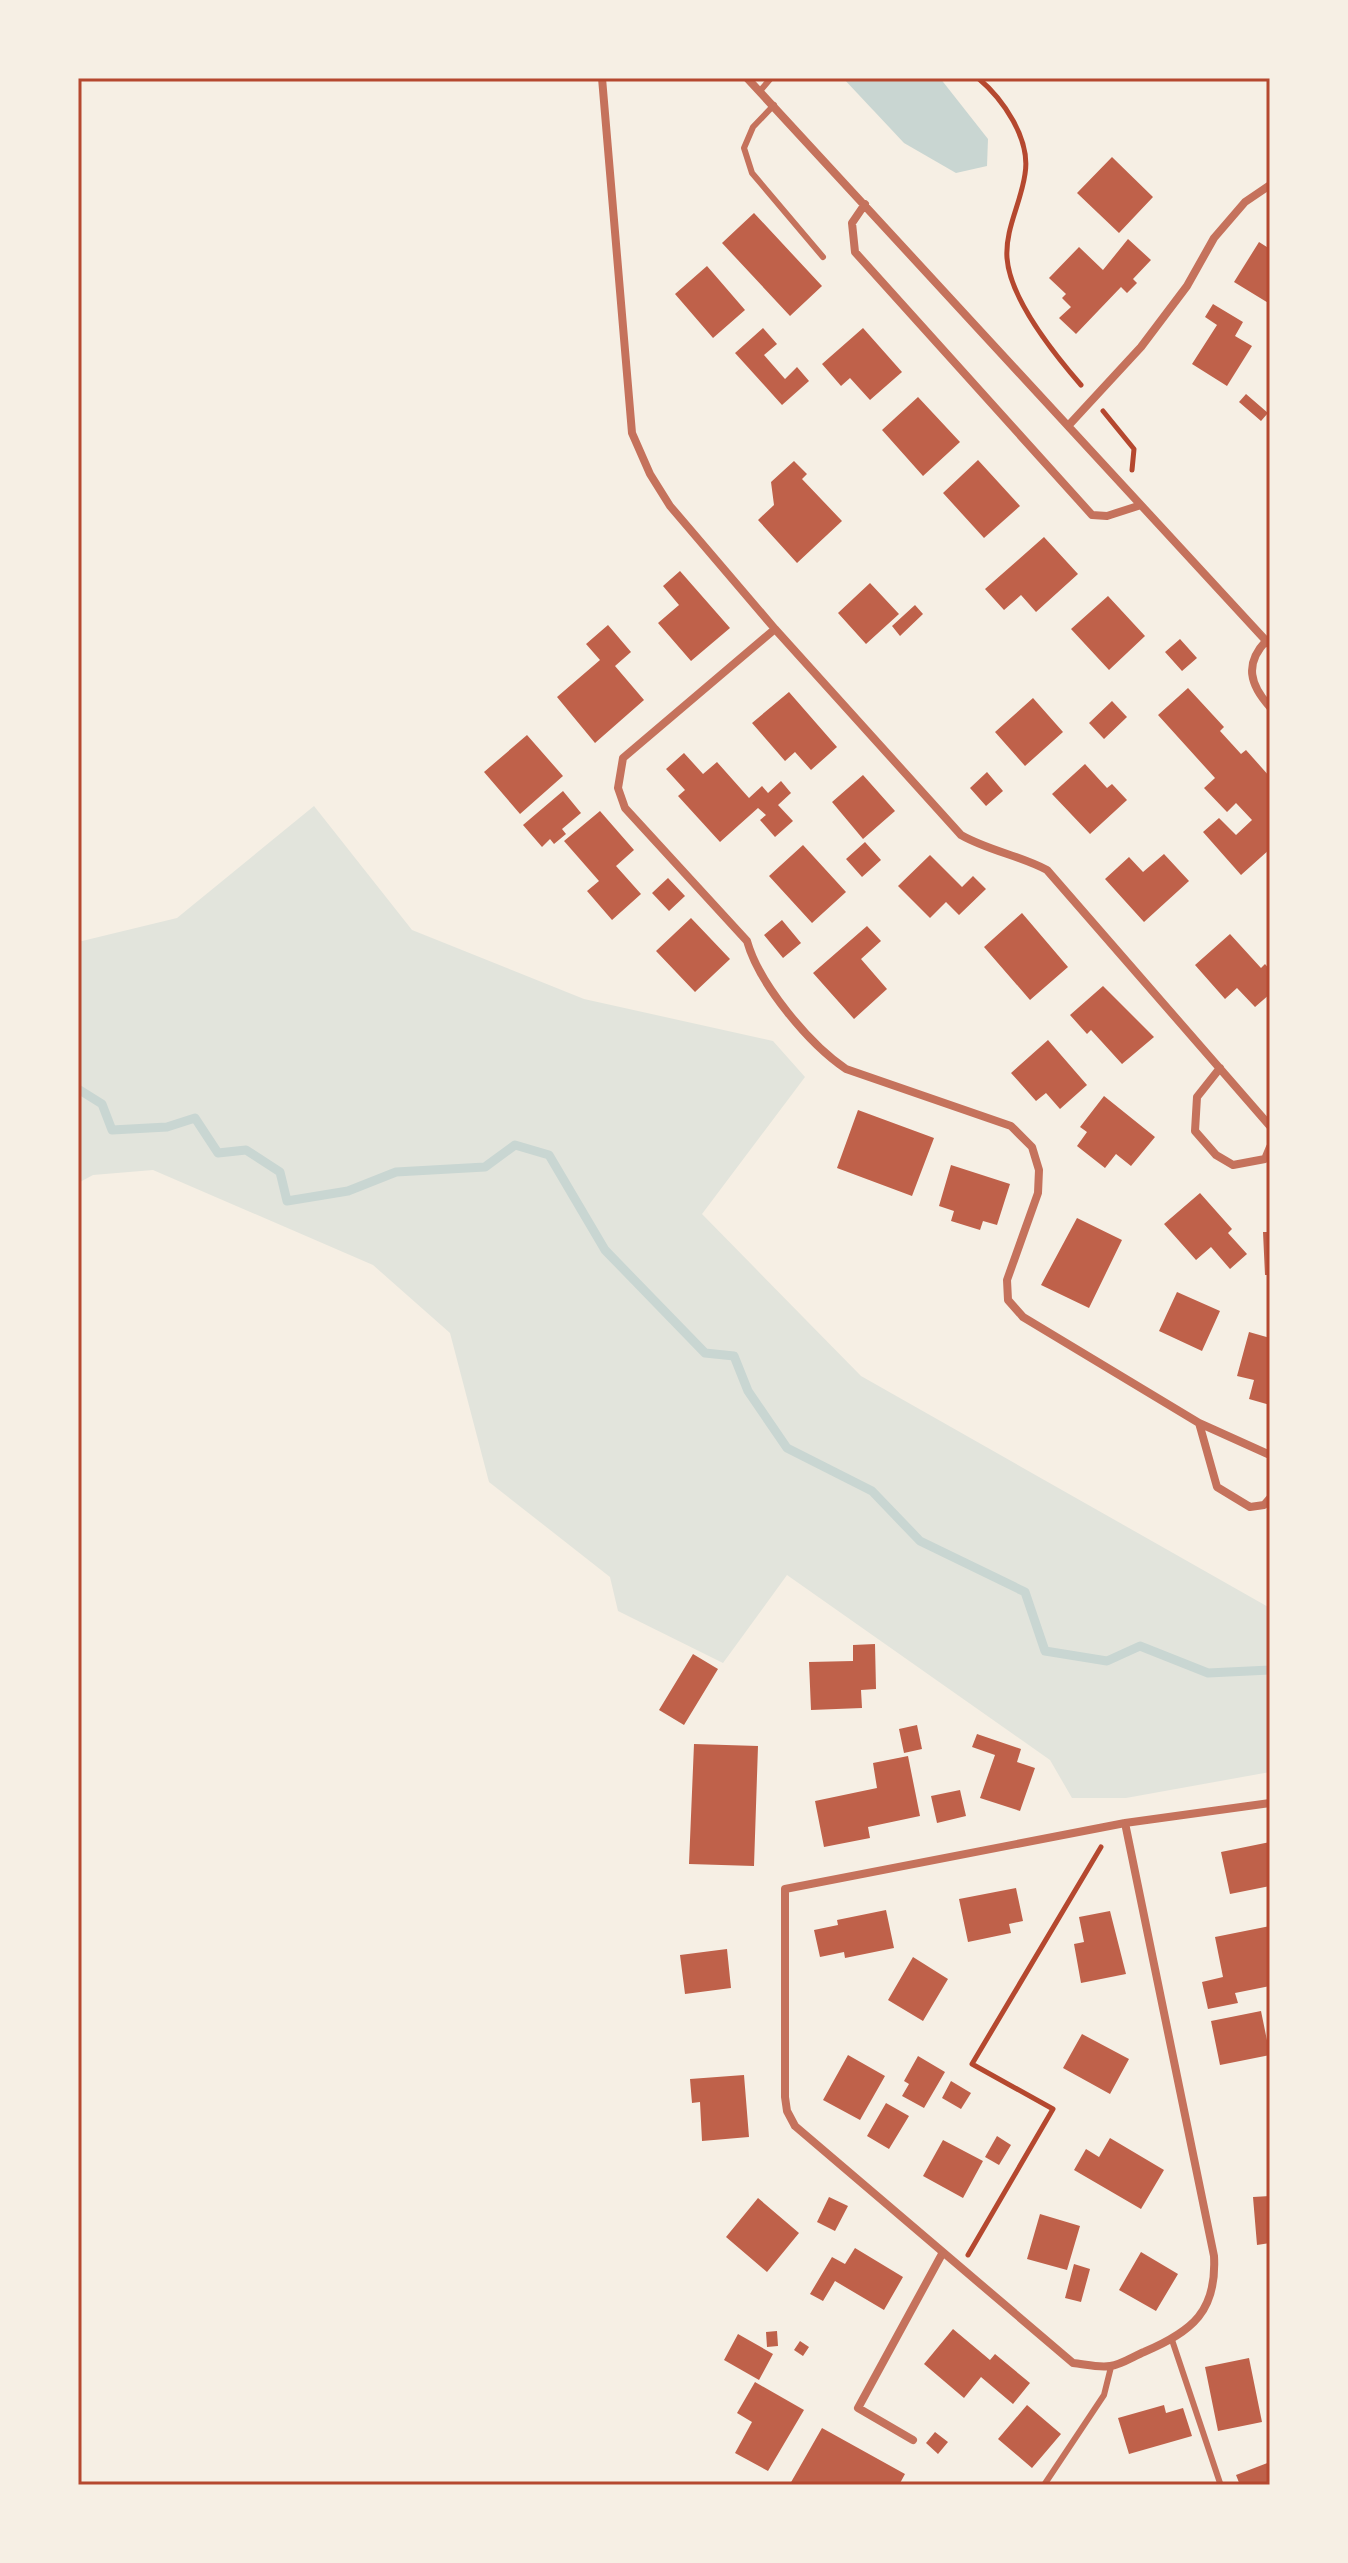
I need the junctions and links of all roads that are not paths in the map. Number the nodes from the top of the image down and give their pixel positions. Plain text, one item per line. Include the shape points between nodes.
1 (602, 78) edge
2 (747, 78) edge
3 (771, 78) edge
4 (760, 91) junction
5 (774, 105) junction
6 (1270, 185) edge
7 (865, 204) junction
8 (823, 257) dead end
9 (1068, 426) junction
10 (1138, 506) junction
11 (775, 629) junction
12 (1268, 643) edge
13 (1270, 707) edge
14 (1220, 1068) junction
15 (1270, 1126) edge
16 (1270, 1147) edge
17 (1199, 1423) junction
18 (1270, 1455) edge
19 (1270, 1498) edge
20 (1270, 1803) edge
21 (1125, 1823) junction
22 (942, 2254) junction
23 (1172, 2340) junction
24 (1111, 2367) junction
25 (913, 2440) dead end
26 (1220, 2483) edge
27 (1044, 2485) edge

1 - 11 street via 632,433 670,506
2 - 4 street
3 - 4 lane
4 - 5 street
5 - 7 street
5 - 8 lane via 753,127 744,148 752,173
6 - 9 street via 1245,202 1214,238 1187,286
7 - 9 street
7 - 10 street via 852,223 855,252 965,376 1092,515
9 - 10 street
10 - 12 street
11 - 14 street via 961,835 1047,870
11 - 17 street via 623,758 618,788 625,808 747,941 754,968 830,1058 846,1069 1011,1126 1032,1147 1038,1193 1007,1280 1008,1300 1023,1317
12 - 13 street via 1254,654 1251,671 1255,691
14 - 15 street
14 - 16 street via 1197,1097 1195,1131 1233,1165 1265,1159
17 - 18 street
17 - 19 street via 1217,1487 1250,1507
20 - 21 street
21 - 22 street via 785,1889 787,2111 795,2126
21 - 23 street via 1214,2256 1209,2302 1197,2321
22 - 24 street via 1073,2363
22 - 25 street via 858,2408
23 - 24 street
23 - 26 lane
24 - 27 lane via 1104,2395

